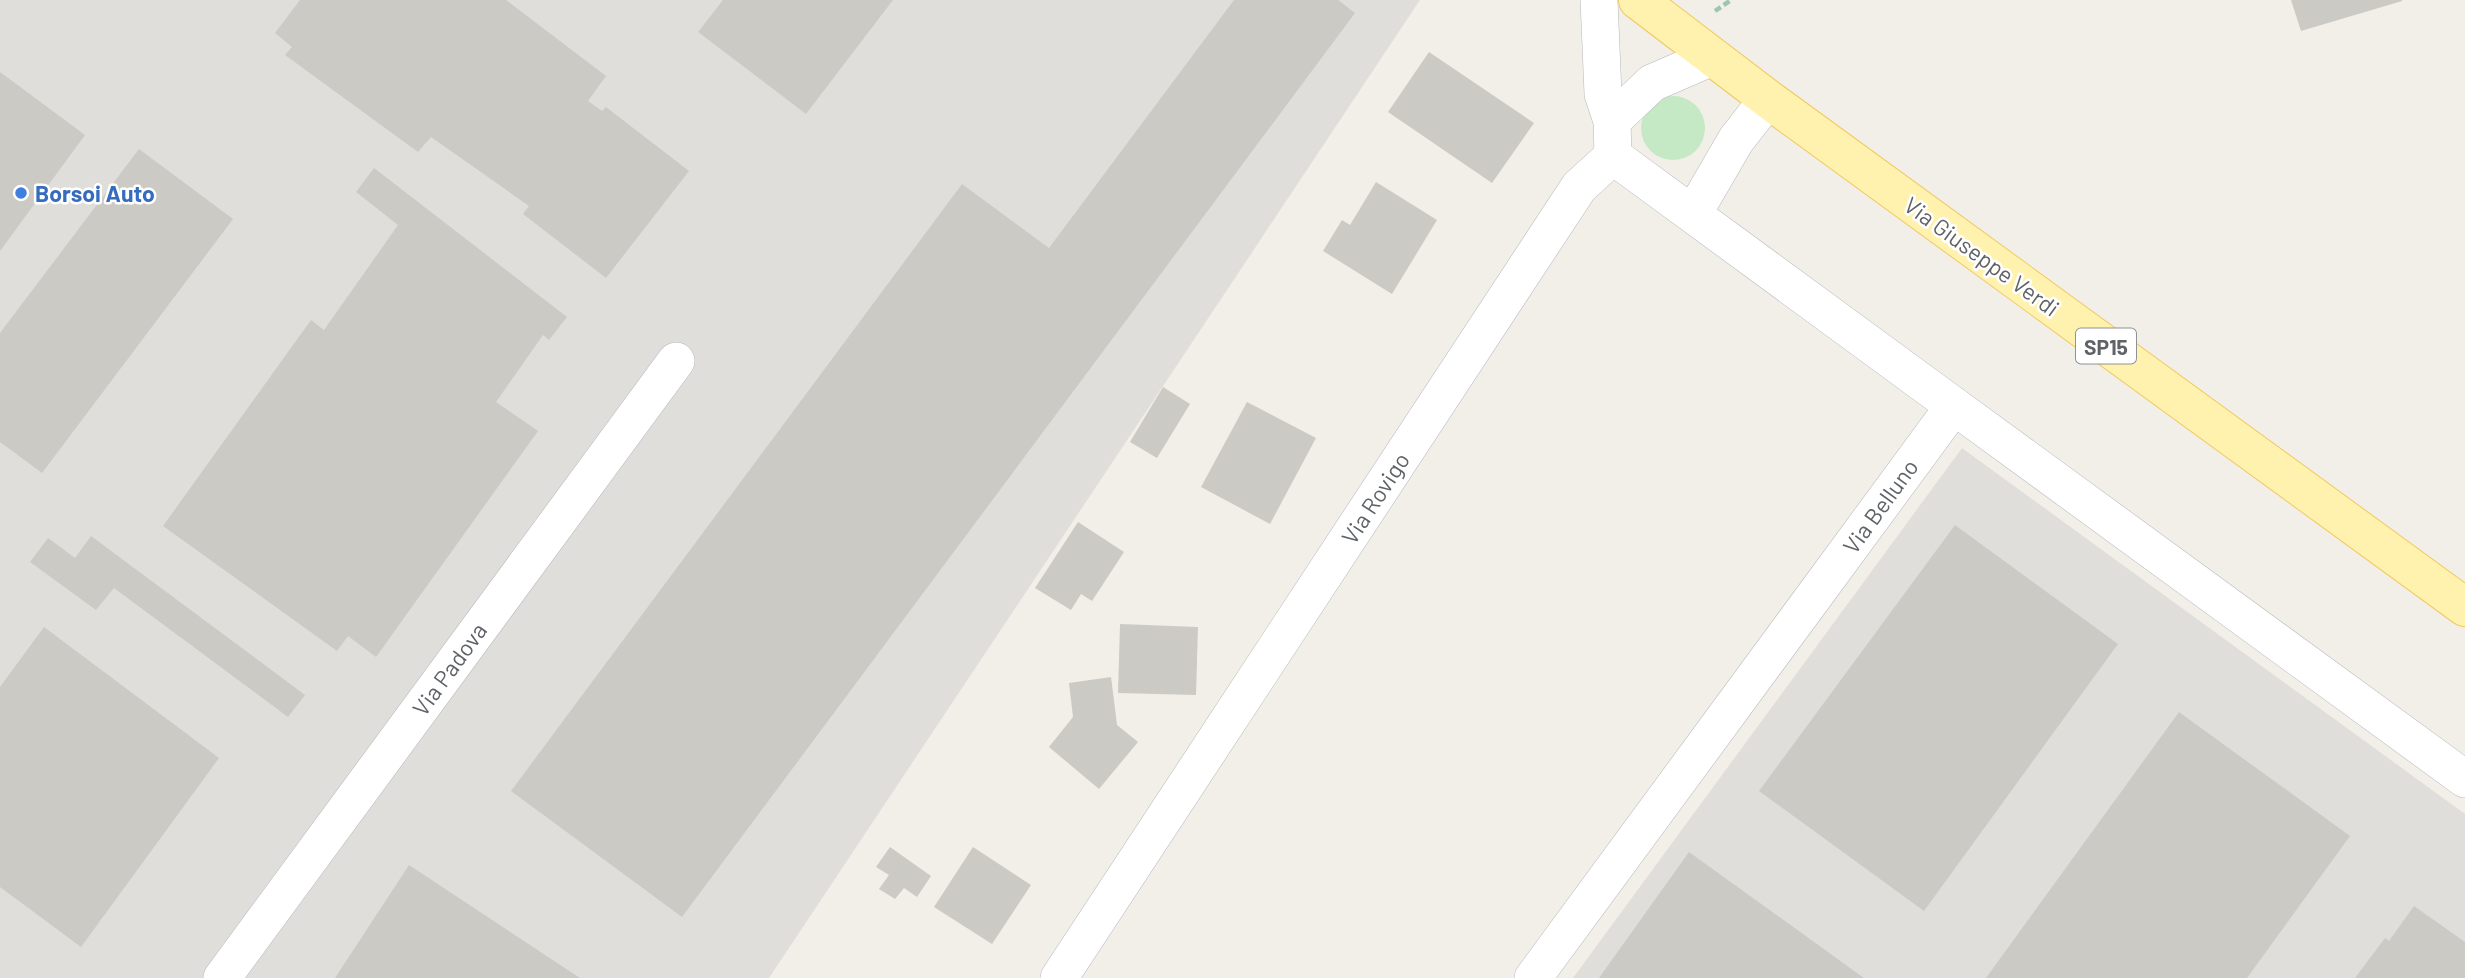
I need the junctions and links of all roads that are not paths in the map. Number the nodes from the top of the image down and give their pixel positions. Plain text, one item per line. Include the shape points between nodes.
1 (1599, 0) edge
2 (1638, 0) edge
3 (1712, 57) junction
4 (1768, 99) junction
5 (1612, 138) junction
6 (1693, 214) junction
7 (676, 361) dead end
8 (1954, 406) junction
9 (2465, 607) edge
10 (2465, 779) edge
11 (222, 978) edge
12 (1059, 978) edge
13 (1533, 978) edge

1 - 5 street via 1603,94
2 - 3 main road, Via Giuseppe Verdi / SP15
3 - 4 main road, Via Giuseppe Verdi / SP15
3 - 5 street, Via Rovigo via 1652,83
4 - 6 street via 1737,140
4 - 9 main road, Via Giuseppe Verdi / SP15
5 - 6 street
5 - 12 street, Via Rovigo
6 - 8 street
7 - 11 street, Via Padova
8 - 10 street
8 - 13 street, Via Belluno

